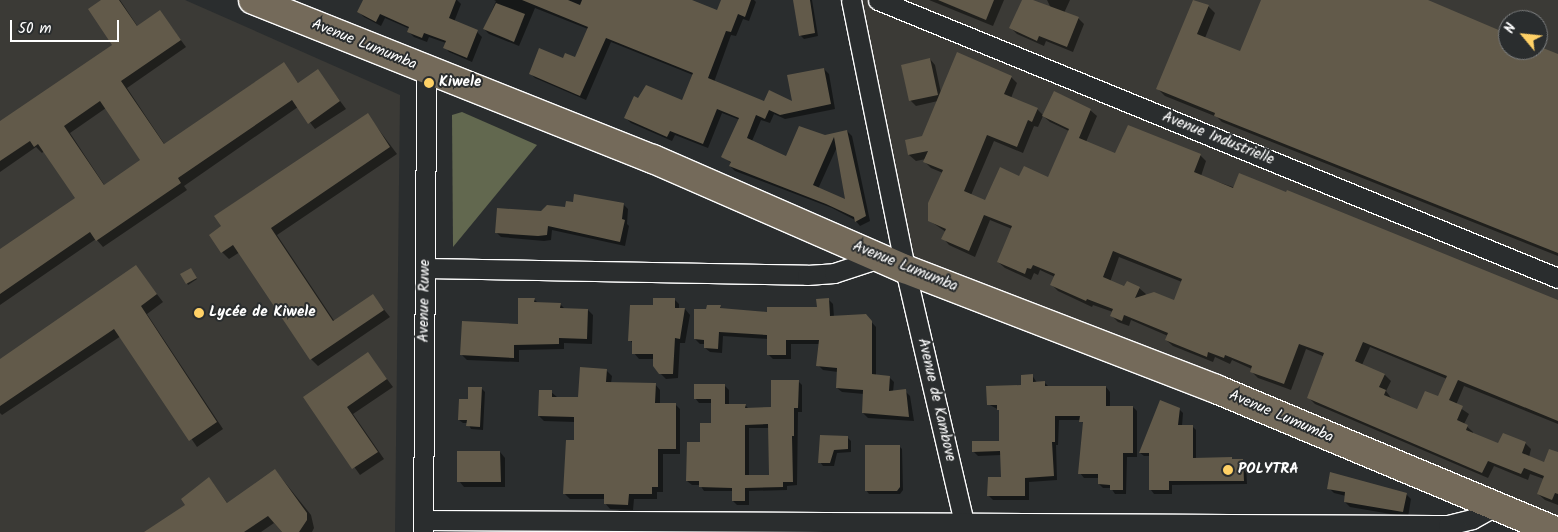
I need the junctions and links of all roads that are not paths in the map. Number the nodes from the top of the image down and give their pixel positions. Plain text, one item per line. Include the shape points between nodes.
1 (253, 0) edge
2 (851, 0) edge
3 (878, 0) edge
4 (426, 70) junction
5 (880, 258) junction
6 (425, 268) junction
7 (905, 269) junction
8 (1558, 278) edge
9 (1494, 507) junction
10 (423, 526) edge
11 (965, 528) edge
12 (1558, 532) edge

1 - 4 highway, Avenue Lumumba
2 - 7 street, Avenue de Kambove
3 - 8 street, Avenue Industrielle
4 - 5 highway, Avenue Lumumba via 653,159
4 - 6 street, Avenue Ruwe
5 - 6 street via 834,273 807,275
5 - 7 highway, Avenue Lumumba
6 - 10 street, Avenue Ruwe
7 - 9 highway, Avenue Lumumba via 1216,389
7 - 11 street, Avenue de Kambove
9 - 11 street via 1472,520 1448,525
9 - 12 highway, Avenue Lumumba
10 - 11 street

